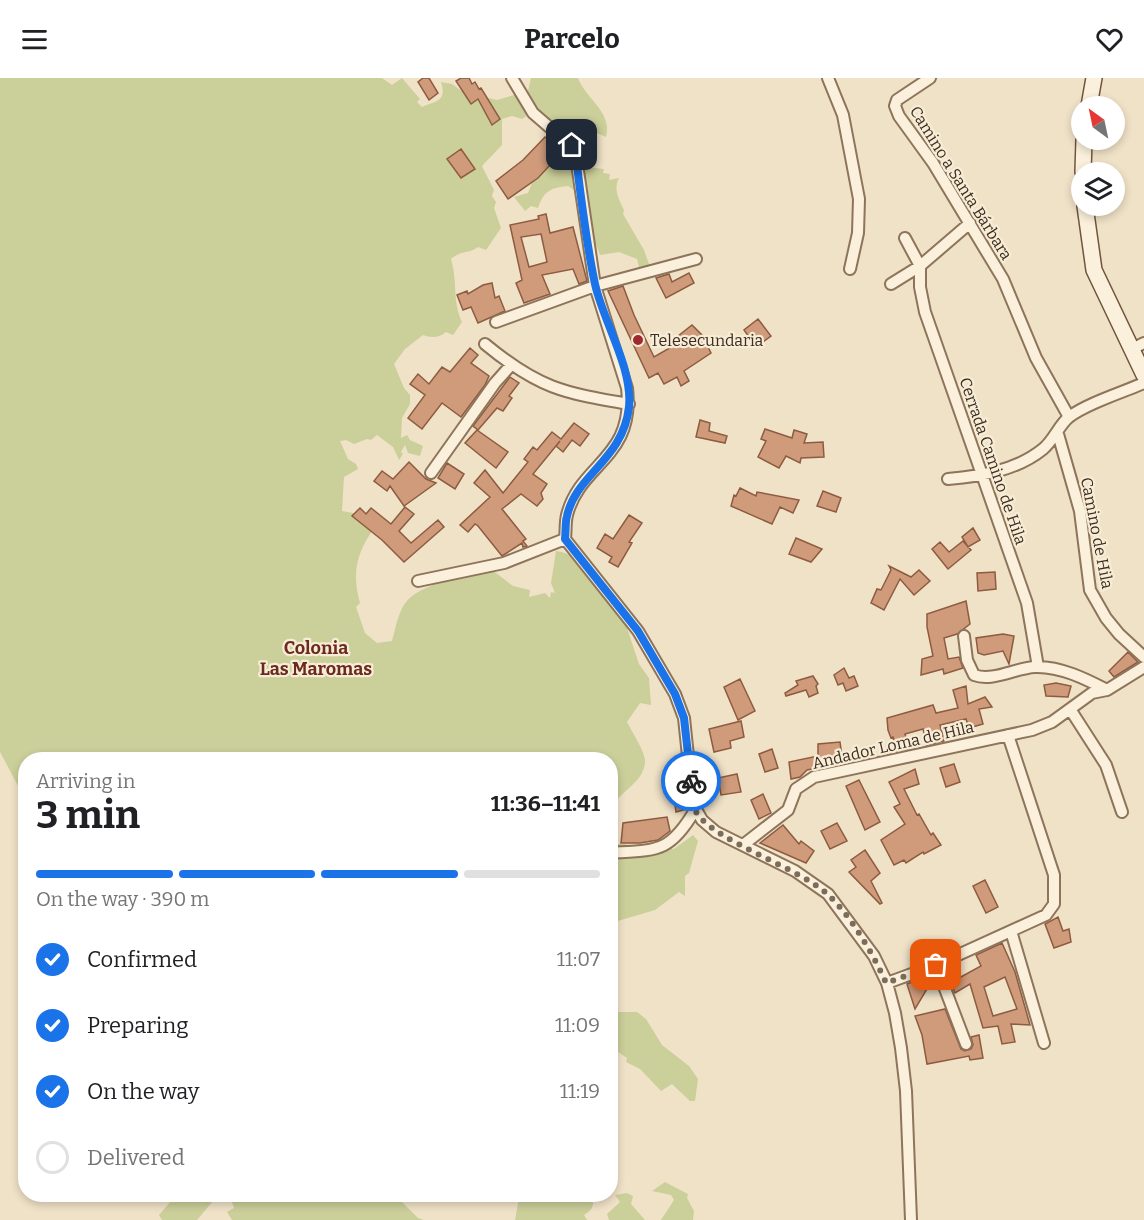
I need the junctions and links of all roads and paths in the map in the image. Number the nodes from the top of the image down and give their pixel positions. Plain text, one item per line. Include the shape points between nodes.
1 (512, 78) edge
2 (828, 78) edge
3 (930, 78) edge
4 (1094, 78) edge
5 (1091, 96) edge
6 (1086, 216) edge
7 (970, 223) junction
8 (905, 238) dead end
9 (696, 259) dead end
10 (920, 266) junction
11 (850, 269) dead end
12 (891, 284) dead end
13 (595, 286) junction
14 (496, 322) dead end
15 (485, 344) dead end
16 (1138, 346) edge
17 (511, 365) junction
18 (1144, 375) edge
19 (1144, 383) edge
20 (629, 404) junction
21 (1069, 417) junction
22 (1058, 434) junction
23 (431, 473) dead end
24 (982, 476) junction
25 (948, 479) dead end
26 (565, 539) junction
27 (418, 581) dead end
28 (964, 636) dead end
29 (1144, 657) edge
30 (1038, 667) junction
31 (1144, 667) edge
32 (1107, 690) junction
33 (1070, 710) junction
34 (1008, 735) junction
35 (695, 810) junction
36 (1122, 812) dead end
37 (743, 845) junction
38 (618, 852) edge
39 (1011, 931) junction
40 (936, 965) junction
41 (886, 983) junction
42 (1044, 1043) dead end
43 (966, 1044) dead end
44 (911, 1220) edge

1 - 13 street via 533,113 572,145
2 - 11 street via 843,116 859,199 858,233
3 - 7 street, Camino a Santa Bárbara via 897,100 895,106
4 - 5 street
6 - 16 street via 1094,270
7 - 10 street
7 - 21 street, Camino a Santa Bárbara via 1003,279 1036,358
8 - 10 street
9 - 13 street
10 - 12 street
10 - 24 street, Cerrada Camino de Hila via 922,299
13 - 14 street
13 - 20 street via 624,373
15 - 17 street
16 - 18 street
17 - 20 street via 563,392
17 - 23 street
19 - 21 street
20 - 26 street via 617,444 574,499 567,515
21 - 22 street
22 - 24 street via 1019,464
22 - 29 street, Camino de Hila via 1080,511 1090,590 1106,618
24 - 25 street
24 - 30 street, Cerrada Camino de Hila via 1027,603
26 - 27 street via 504,563
26 - 35 street via 638,631 675,694 684,718
28 - 30 street via 967,660 974,675 990,677
30 - 32 street via 1082,677
31 - 32 street, Andador Loma de Hila
32 - 33 street, Andador Loma de Hila via 1092,693
33 - 34 street, Andador Loma de Hila via 1052,722
33 - 36 street via 1106,765
34 - 37 street, Andador Loma de Hila via 814,777 796,789 788,810
34 - 39 street via 1046,845 1055,894 1054,904 1046,915
35 - 37 street via 709,827
35 - 38 street via 684,831 666,845
37 - 41 street via 795,871 828,894 874,956
39 - 40 street
39 - 42 street
40 - 41 street
40 - 43 street
41 - 44 street via 895,1013 906,1090

